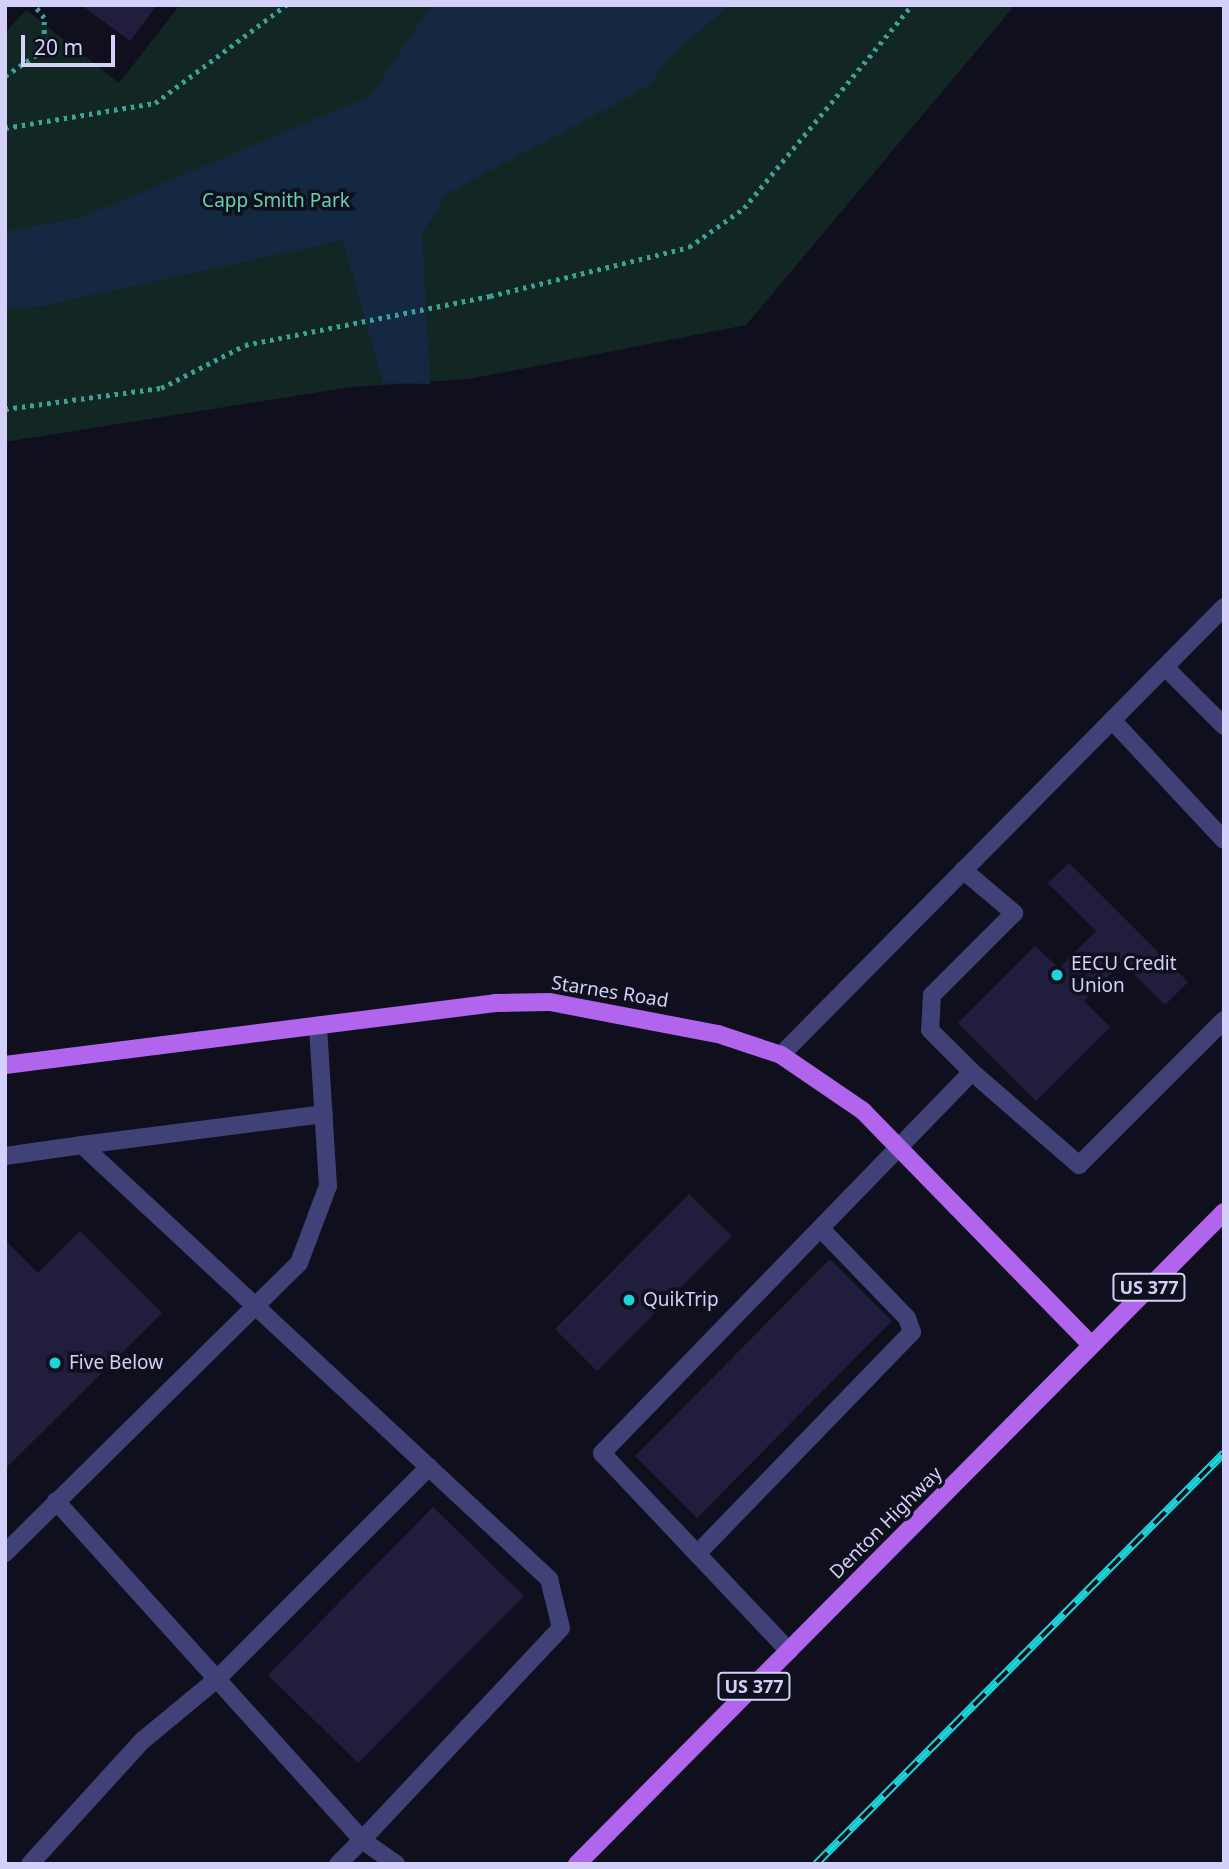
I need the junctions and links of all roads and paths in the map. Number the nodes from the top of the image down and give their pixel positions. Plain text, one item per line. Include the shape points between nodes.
1 (34, 5) edge
2 (286, 5) edge
3 (912, 5) edge
4 (5, 76) edge
5 (5, 128) edge
6 (5, 409) edge
7 (1224, 607) edge
8 (1164, 667) junction
9 (1112, 720) junction
10 (1224, 726) edge
11 (1224, 840) edge
12 (963, 870) junction
13 (1224, 1020) edge
14 (318, 1025) junction
15 (781, 1055) junction
16 (5, 1065) edge
17 (972, 1072) junction
18 (324, 1114) junction
19 (82, 1145) junction
20 (902, 1146) junction
21 (5, 1156) edge
22 (1224, 1212) edge
23 (821, 1229) junction
24 (253, 1303) junction
25 (1091, 1345) junction
26 (429, 1467) junction
27 (56, 1501) junction
28 (5, 1553) edge
29 (697, 1554) junction
30 (789, 1651) junction
31 (217, 1679) junction
32 (362, 1839) junction
33 (30, 1864) edge
34 (338, 1864) edge
35 (396, 1864) edge
36 (577, 1864) edge

1 - 4 path via 44,18 44,42 39,53
2 - 5 path via 155,103
3 - 6 path via 744,208 689,247 489,296 245,345 161,388
7 - 8 lane
8 - 9 lane
8 - 10 lane
9 - 11 lane
9 - 12 lane
12 - 15 lane
12 - 17 lane via 1014,913 932,995 930,1030
13 - 17 lane via 1079,1165
14 - 15 main road, Starnes Road via 550,1002 654,1018
14 - 16 main road, Starnes Road
14 - 18 lane
15 - 20 main road, Starnes Road
17 - 20 lane
18 - 19 lane
18 - 24 lane via 328,1186 299,1263
19 - 21 lane
19 - 24 lane
20 - 23 lane
20 - 25 main road, Starnes Road
22 - 25 main road, Denton Highway / US 377
23 - 29 lane via 907,1318 912,1332
23 - 29 lane via 601,1453
24 - 26 lane
24 - 27 lane
25 - 30 main road, Denton Highway / US 377
26 - 31 lane
26 - 32 lane via 549,1578 561,1628
27 - 28 lane
27 - 31 lane
29 - 30 lane
30 - 36 main road, Denton Highway / US 377
31 - 32 lane
31 - 33 lane via 142,1741
32 - 34 lane
32 - 35 lane

